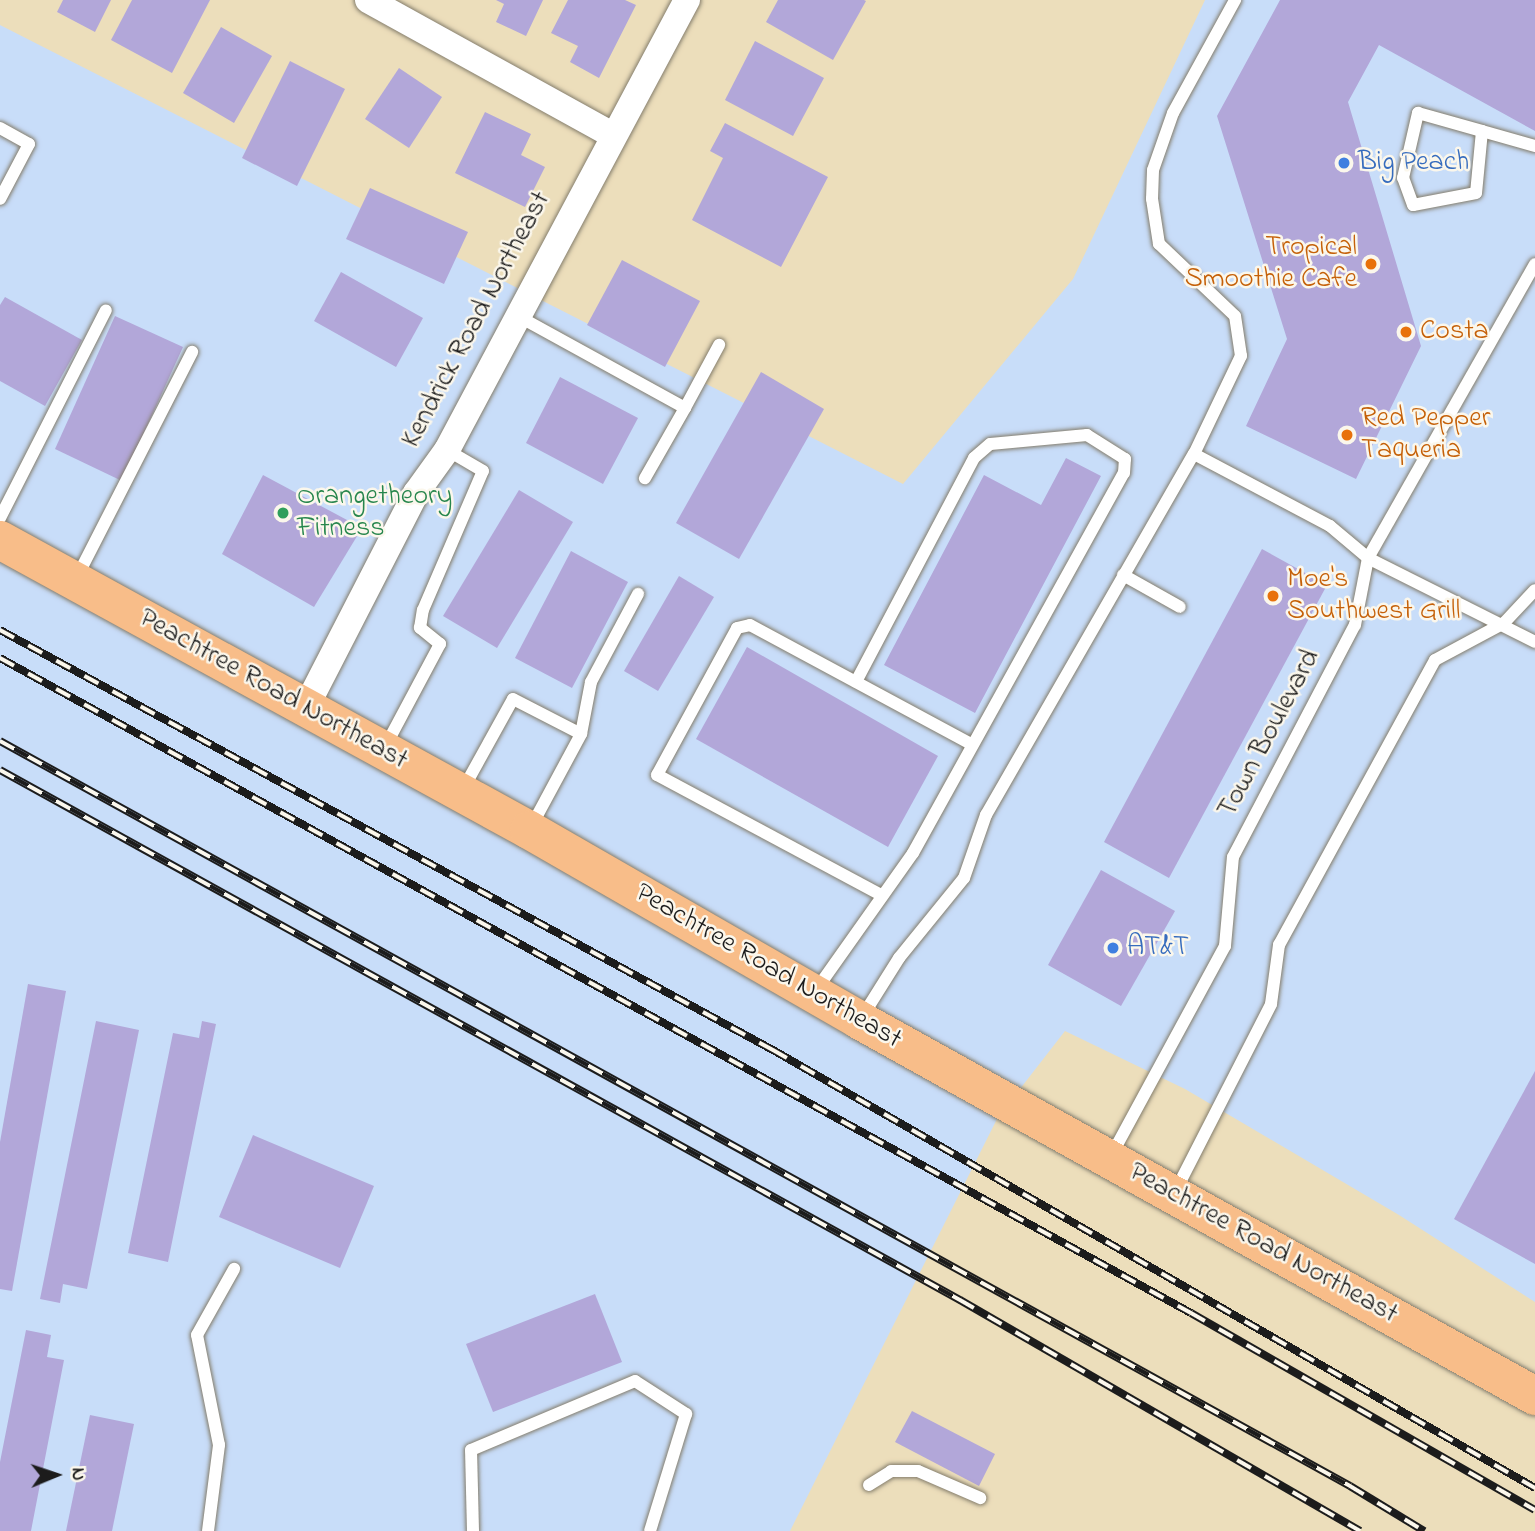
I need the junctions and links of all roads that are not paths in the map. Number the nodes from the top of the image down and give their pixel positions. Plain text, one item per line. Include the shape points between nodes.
1 (368, 0) edge
2 (687, 0) edge
3 (1235, 0) edge
4 (0, 128) edge
5 (1482, 131) junction
6 (613, 135) junction
7 (1535, 146) edge
8 (0, 199) edge
9 (1535, 264) edge
10 (106, 310) dead end
11 (516, 314) junction
12 (719, 345) dead end
13 (192, 352) dead end
14 (685, 408) junction
15 (447, 450) junction
16 (1194, 454) junction
17 (645, 478) dead end
18 (0, 517) edge
19 (0, 540) edge
20 (1368, 558) junction
21 (1123, 575) junction
22 (75, 580) junction
23 (1535, 590) edge
24 (638, 594) dead end
25 (1180, 607) dead end
26 (1504, 623) junction
27 (1535, 642) edge
28 (856, 682) junction
29 (306, 707) junction
30 (581, 734) junction
31 (971, 744) junction
32 (383, 750) junction
33 (460, 794) junction
34 (529, 830) junction
35 (881, 895) junction
36 (814, 994) junction
37 (859, 1020) junction
38 (1109, 1160) junction
39 (1174, 1193) junction
40 (234, 1269) dead end
41 (1535, 1396) edge
42 (869, 1485) dead end
43 (980, 1498) dead end
44 (208, 1531) edge
45 (473, 1531) edge
46 (650, 1531) edge

1 - 6 street
2 - 6 street, Kendrick Road Northeast
3 - 16 lane via 1174,114 1153,170 1152,199 1160,244 1235,316 1241,356
4 - 8 lane via 29,144
5 - 5 lane via 1418,113 1403,178 1413,205 1476,193
5 - 7 lane
6 - 11 street, Kendrick Road Northeast
9 - 20 lane, Town Boulevard
10 - 18 lane
11 - 14 lane
11 - 15 street, Kendrick Road Northeast
12 - 14 lane
13 - 22 lane
14 - 17 lane
15 - 29 street, Kendrick Road Northeast via 416,493
15 - 32 lane via 483,471 423,610 420,628 440,644
16 - 20 lane via 1329,526
16 - 21 lane
19 - 22 highway, Peachtree Road Northeast
20 - 26 lane
20 - 38 lane, Town Boulevard via 1355,625 1233,857 1225,946
21 - 25 lane
21 - 37 lane via 986,815 964,878 899,958
22 - 29 highway, Peachtree Road Northeast
23 - 26 lane
24 - 30 lane via 591,682
26 - 27 lane
26 - 39 lane via 1435,660 1279,945 1271,1004
28 - 31 lane
28 - 31 lane via 974,458 990,444 1087,435 1118,450 1125,459 1124,473
28 - 35 lane via 750,625 737,628 657,775
29 - 32 highway, Peachtree Road Northeast
30 - 33 lane via 513,699
30 - 34 lane
31 - 35 lane via 913,853
32 - 33 highway, Peachtree Road Northeast
33 - 34 highway, Peachtree Road Northeast
34 - 36 highway, Peachtree Road Northeast
35 - 36 lane
36 - 37 highway, Peachtree Road Northeast
37 - 38 highway, Peachtree Road Northeast
38 - 39 highway, Peachtree Road Northeast
39 - 41 highway, Peachtree Road Northeast
40 - 44 lane via 197,1335 219,1445
42 - 43 lane via 891,1471 919,1471
45 - 46 lane via 471,1450 635,1381 686,1414

